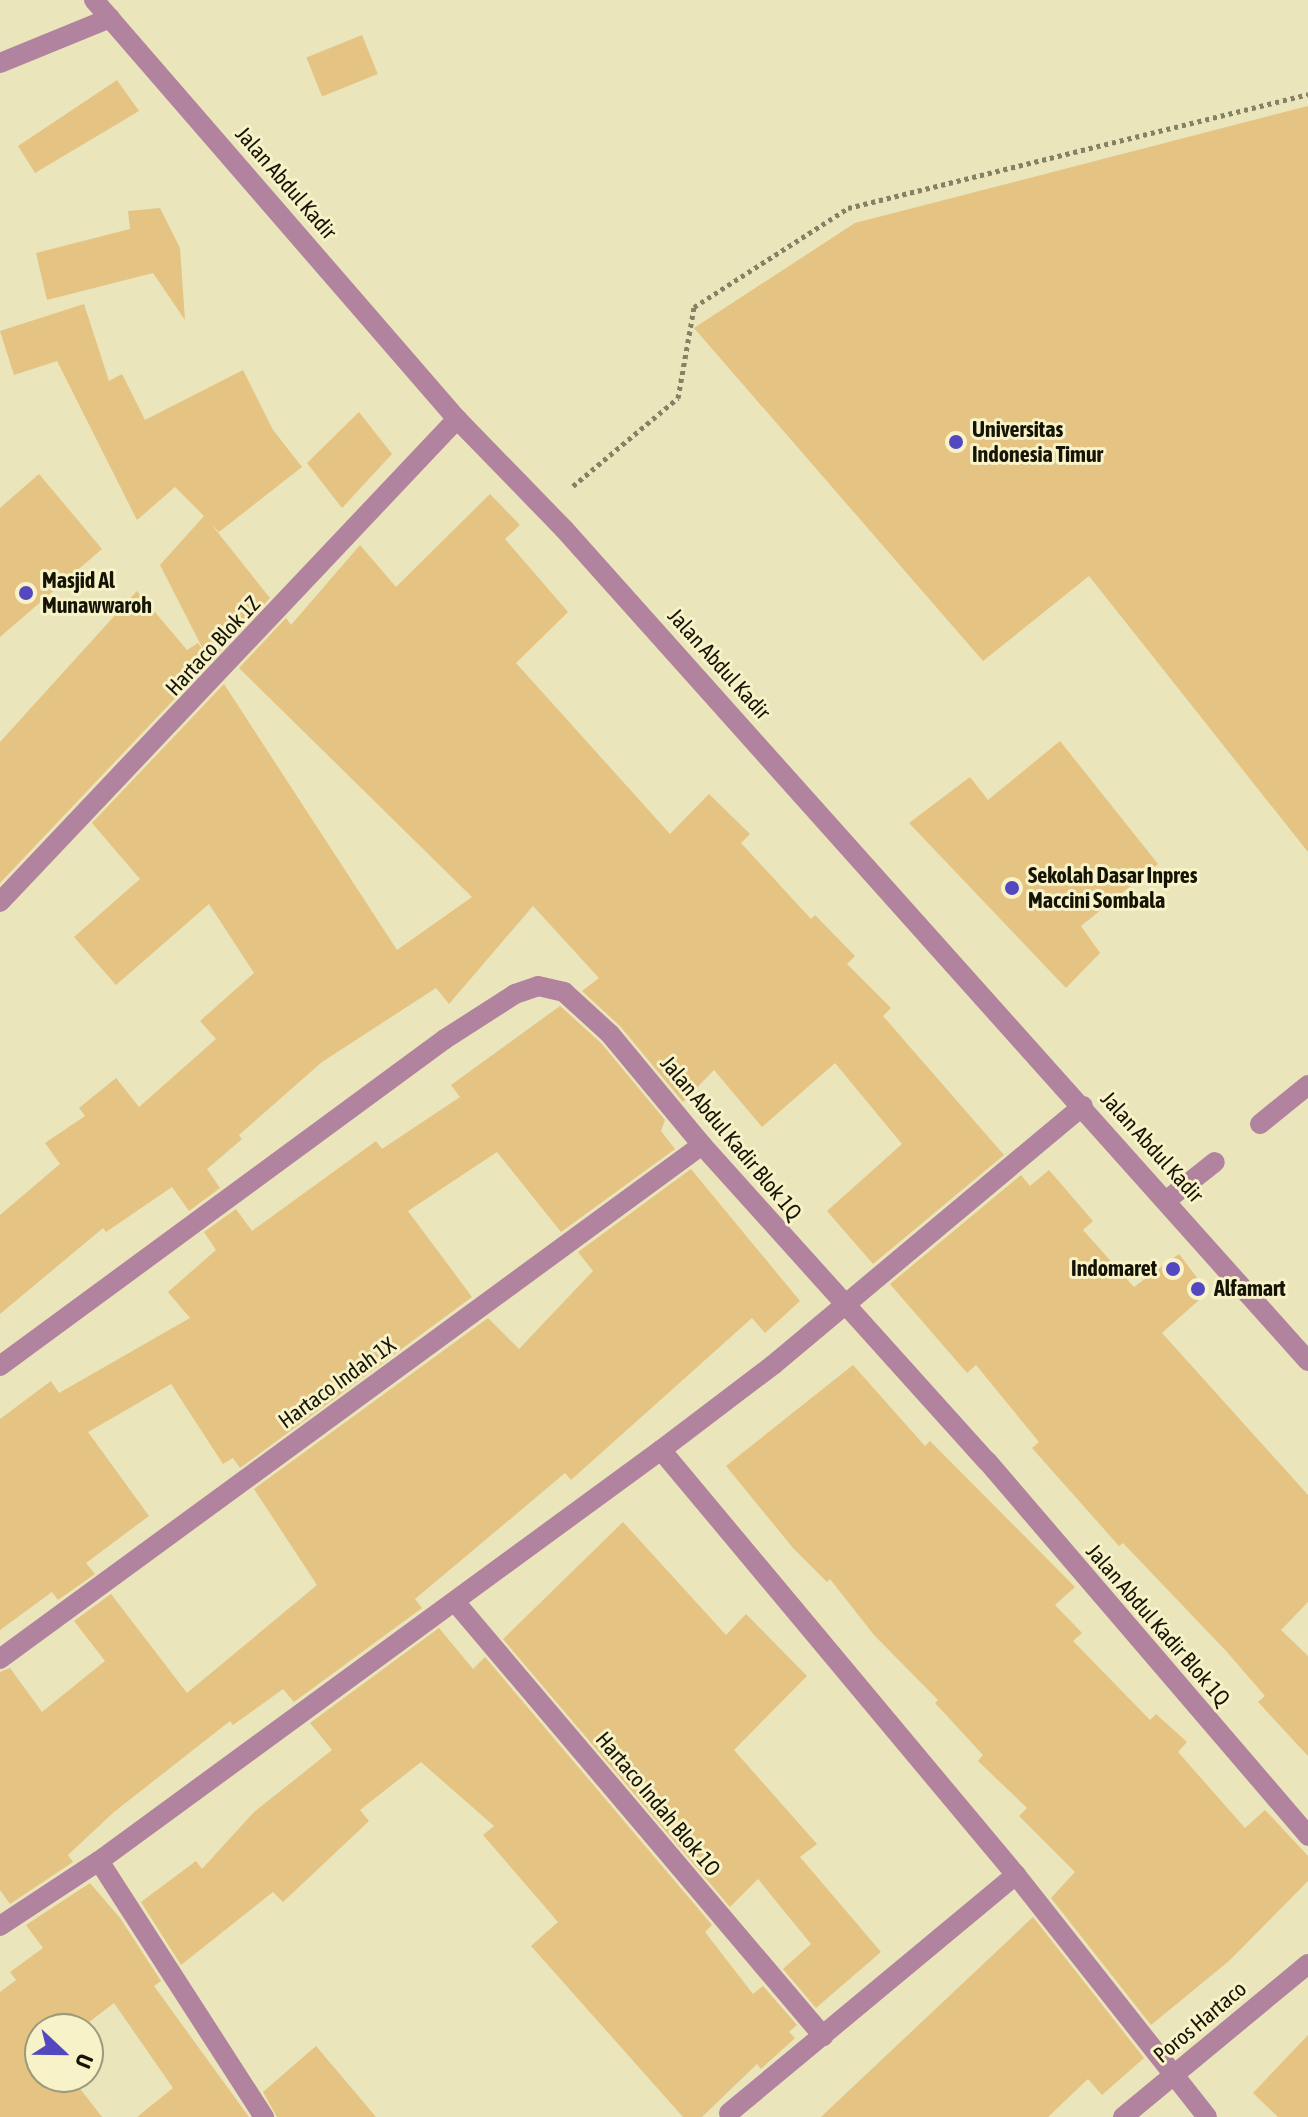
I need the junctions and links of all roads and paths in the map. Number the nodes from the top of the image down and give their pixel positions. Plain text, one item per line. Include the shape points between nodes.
1 (94, 0) edge
2 (110, 18) junction
3 (0, 63) edge
4 (1308, 94) edge
5 (457, 419) junction
6 (546, 509) junction
7 (0, 902) edge
8 (1308, 1085) edge
9 (1083, 1106) junction
10 (1260, 1124) dead end
11 (702, 1145) junction
12 (1215, 1162) dead end
13 (1167, 1200) junction
14 (844, 1304) junction
15 (1308, 1361) edge
16 (0, 1366) edge
17 (661, 1450) junction
18 (456, 1603) junction
19 (0, 1659) edge
20 (1308, 1836) edge
21 (99, 1861) junction
22 (1016, 1875) junction
23 (0, 1926) edge
24 (1308, 1964) edge
25 (823, 2036) junction
26 (1175, 2074) junction
27 (729, 2113) dead end
28 (264, 2117) edge
29 (1123, 2117) edge
30 (1207, 2117) edge

1 - 2 street, Jalan Abdul Kadir
2 - 3 street
2 - 5 street, Jalan Abdul Kadir
4 - 6 path via 848,208 694,307 678,398
5 - 6 street, Jalan Abdul Kadir
5 - 7 street, Hartaco Blok 1Z
6 - 9 street, Jalan Abdul Kadir
8 - 10 street
9 - 13 street, Jalan Abdul Kadir
9 - 14 street
11 - 14 street, Jalan Abdul Kadir Blok 1Q
11 - 16 street, Jalan Abdul Kadir Blok 1Q via 588,1010 564,992 538,986 515,994 445,1039
11 - 19 street, Hartaco Indah 1X
12 - 13 street
13 - 15 street, Jalan Abdul Kadir
14 - 17 street
14 - 20 street, Jalan Abdul Kadir Blok 1Q via 987,1461
17 - 18 street
17 - 22 street
18 - 21 street
18 - 25 street, Hartaco Indah Blok 1O
21 - 23 street
21 - 28 street
22 - 25 street
22 - 26 street
24 - 26 street, Poros Hartaco
25 - 27 street
26 - 29 street, Poros Hartaco
26 - 30 street

